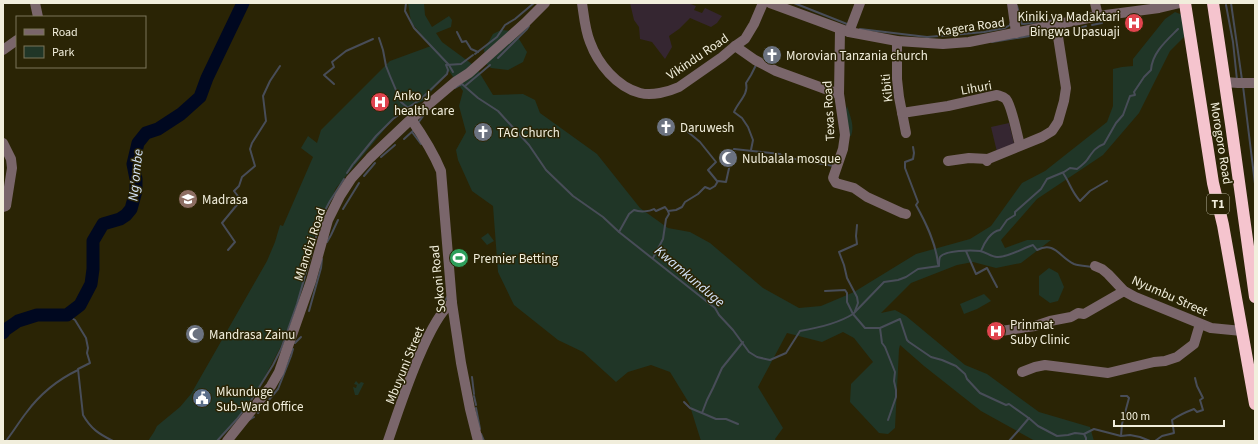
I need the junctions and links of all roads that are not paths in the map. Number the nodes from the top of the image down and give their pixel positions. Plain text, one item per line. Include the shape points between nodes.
1 (35, 3) edge
2 (545, 3) edge
3 (582, 3) edge
4 (763, 3) edge
5 (770, 3) edge
6 (860, 3) edge
7 (1012, 3) edge
8 (1095, 3) edge
9 (1180, 3) edge
10 (1185, 3) edge
11 (1213, 3) edge
12 (38, 16) edge
13 (1098, 16) junction
14 (1056, 24) junction
15 (845, 31) junction
16 (1016, 33) junction
17 (16, 41) edge
18 (897, 41) junction
19 (734, 46) junction
20 (3, 50) edge
21 (1225, 82) junction
22 (1255, 83) edge
23 (839, 94) junction
24 (902, 113) junction
25 (411, 119) junction
26 (906, 133) dead end
27 (3, 143) edge
28 (1020, 145) junction
29 (948, 161) dead end
30 (5, 207) edge
31 (906, 214) dead end
32 (1251, 243) edge
33 (1094, 266) dead end
34 (1124, 291) junction
35 (1255, 297) edge
36 (452, 303) junction
37 (1200, 324) junction
38 (1001, 331) dead end
39 (1242, 331) junction
40 (1022, 372) dead end
41 (1255, 404) edge
42 (227, 441) edge
43 (388, 441) edge
44 (478, 441) edge

1 - 12 street
2 - 25 street, Mlandizi Road via 468,74
3 - 19 street, Vikindu Road via 584,22 597,57 610,74 625,87 640,93 649,94 679,87
4 - 19 street, Vikindu Road via 746,39
5 - 15 street, Kagera Road
6 - 15 street, Texas Road
7 - 16 street
8 - 13 street
9 - 13 street, Kagera Road
10 - 39 highway, Morogoro Road / T1 via 1213,183
11 - 21 highway, Morogoro Road / T1
13 - 14 street, Kagera Road
14 - 16 street, Kagera Road
14 - 28 street via 1066,88 1061,114 1052,131
15 - 18 street, Kagera Road
15 - 23 street, Texas Road
16 - 18 street, Kagera Road via 943,44
17 - 20 street
18 - 24 street, Kibiti via 896,79
19 - 23 street via 776,71
21 - 22 street
21 - 32 highway, Morogoro Road / T1
23 - 31 street, Texas Road via 845,135 834,181
24 - 26 street, Kibiti
24 - 28 street, Lihuri via 1003,96 1010,106
25 - 36 street, Sokoni Road via 427,142 441,171
25 - 42 street, Mlandizi Road via 370,158 340,196 328,220 311,281 279,372 268,390
27 - 30 street via 11,159 12,168
28 - 29 street via 988,160 968,158
32 - 35 highway, Morogoro Road / T1
33 - 34 street, Nyumbu Street via 1108,274
34 - 37 street, Nyumbu Street
34 - 38 street via 1084,314 1078,313 1036,326
36 - 43 street, Mbuyuni Street via 430,332
36 - 44 street, Sokoni Road via 466,391
37 - 39 street, Nyumbu Street via 1216,329
37 - 40 street via 1194,344 1177,357 1165,361 1108,373 1045,365
39 - 41 highway, Morogoro Road / T1

